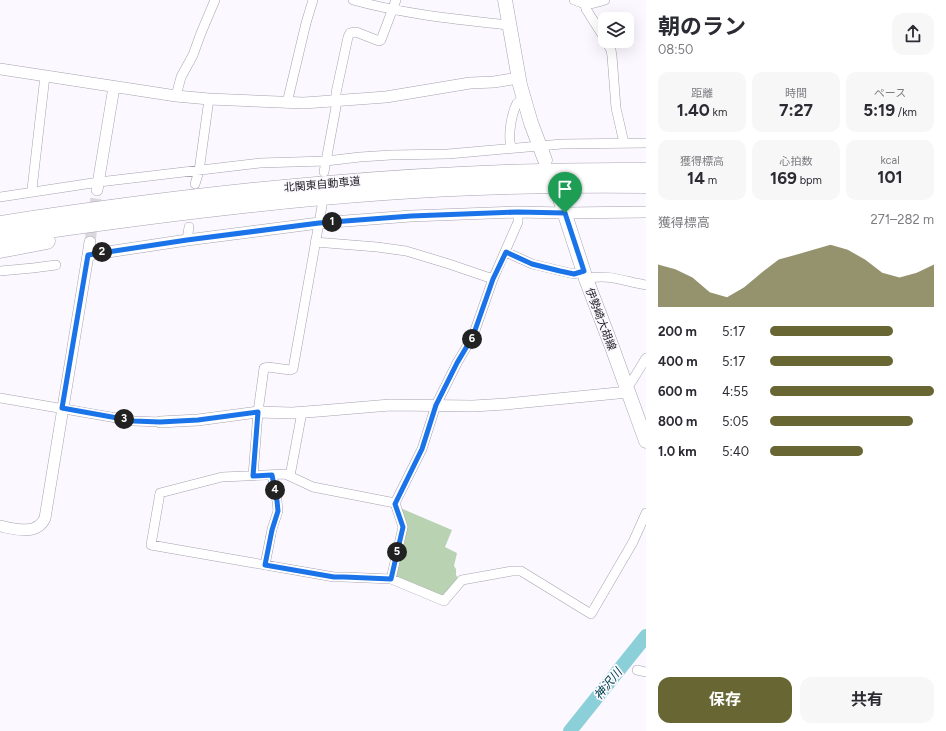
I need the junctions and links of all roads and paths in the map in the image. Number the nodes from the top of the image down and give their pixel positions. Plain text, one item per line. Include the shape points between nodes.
1 (215, 0) edge
2 (313, 0) edge
3 (353, 0) edge
4 (396, 0) edge
5 (505, 0) edge
6 (574, 0) edge
7 (605, 0) edge
8 (585, 4) junction
9 (393, 10) junction
10 (509, 25) junction
11 (598, 28) edge
12 (610, 48) edge
13 (0, 69) edge
14 (45, 76) junction
15 (519, 78) junction
16 (114, 87) junction
17 (176, 96) junction
18 (209, 99) junction
19 (524, 99) junction
20 (336, 102) junction
21 (286, 103) junction
22 (624, 143) junction
23 (646, 143) edge
24 (539, 145) junction
25 (511, 148) junction
26 (545, 160) dead end
27 (326, 161) junction
28 (199, 171) junction
29 (646, 171) edge
30 (324, 172) dead end
31 (195, 184) dead end
32 (646, 185) edge
33 (98, 186) junction
34 (32, 192) junction
35 (559, 196) dead end
36 (0, 197) edge
37 (134, 205) junction
38 (322, 206) dead end
39 (222, 207) junction
40 (518, 212) junction
41 (646, 212) edge
42 (0, 213) edge
43 (565, 213) junction
44 (319, 223) junction
45 (0, 224) edge
46 (189, 227) dead end
47 (0, 237) edge
48 (187, 240) junction
49 (90, 242) tunnel mouth
50 (315, 242) junction
51 (0, 250) edge
52 (506, 252) junction
53 (88, 255) junction
54 (56, 265) dead end
55 (0, 271) edge
56 (585, 275) junction
57 (493, 279) junction
58 (646, 285) edge
59 (646, 358) edge
60 (627, 390) junction
61 (0, 398) edge
62 (436, 405) junction
63 (62, 408) junction
64 (258, 412) junction
65 (302, 412) junction
66 (160, 422) joint
67 (646, 440) edge
68 (272, 475) junction
69 (253, 476) junction
70 (290, 476) junction
71 (395, 504) junction
72 (646, 512) edge
73 (0, 526) edge
74 (265, 565) junction
75 (391, 579) junction

1 - 17 street via 193,55 181,77
2 - 21 street
3 - 9 street
4 - 9 street
5 - 10 main road
6 - 8 street
7 - 8 street
8 - 11 street
9 - 10 street
9 - 20 street via 381,40 356,32 348,35
10 - 15 main road
12 - 22 street via 616,108
13 - 14 street
14 - 16 street
14 - 34 street
15 - 19 main road
15 - 20 street
16 - 17 street
16 - 33 street
17 - 18 street
18 - 21 street
18 - 28 street
19 - 24 main road
19 - 25 street via 517,103 511,124
20 - 21 street
20 - 27 street
22 - 23 street
22 - 24 street
24 - 25 street
24 - 26 main road
25 - 27 street via 448,154 360,156
27 - 28 street via 268,162
27 - 30 street
28 - 31 street
28 - 33 street
29 - 37 highway, 北関東自動車道 via 385,179 304,185
32 - 39 highway, 北関東自動車道 via 479,187 401,191
33 - 34 street
34 - 36 street
35 - 43 main road, 伊勢崎大胡線
37 - 42 highway
37 - 45 highway, 北関東自動車道
38 - 44 street
39 - 47 highway, 北関東自動車道
39 - 51 highway
40 - 43 street
40 - 44 street
40 - 52 street via 518,222
41 - 43 street
43 - 56 main road, 伊勢崎大胡線
44 - 48 street
44 - 50 street
46 - 48 street
48 - 53 street
49 - 53 street
50 - 57 street via 406,251
50 - 64 street via 293,369 264,368
52 - 56 street via 532,264
52 - 57 street
53 - 63 street
54 - 55 street
56 - 58 street
56 - 60 main road, 伊勢崎大胡線
57 - 62 street via 473,336
59 - 60 street
60 - 62 street via 506,404
60 - 67 main road, 伊勢崎大胡線
61 - 63 street
62 - 65 street via 390,405
62 - 71 street via 422,449
63 - 66 street via 134,421
63 - 73 street via 43,523 25,530
64 - 65 street
64 - 66 street
64 - 69 street
65 - 70 street
68 - 69 street
68 - 70 street
68 - 74 street via 278,511
69 - 74 street via 222,477 160,493 151,545
70 - 71 street via 313,487
71 - 75 street via 403,527
72 - 75 street via 633,542 591,614 521,571 462,580 444,601
74 - 75 street via 334,577

